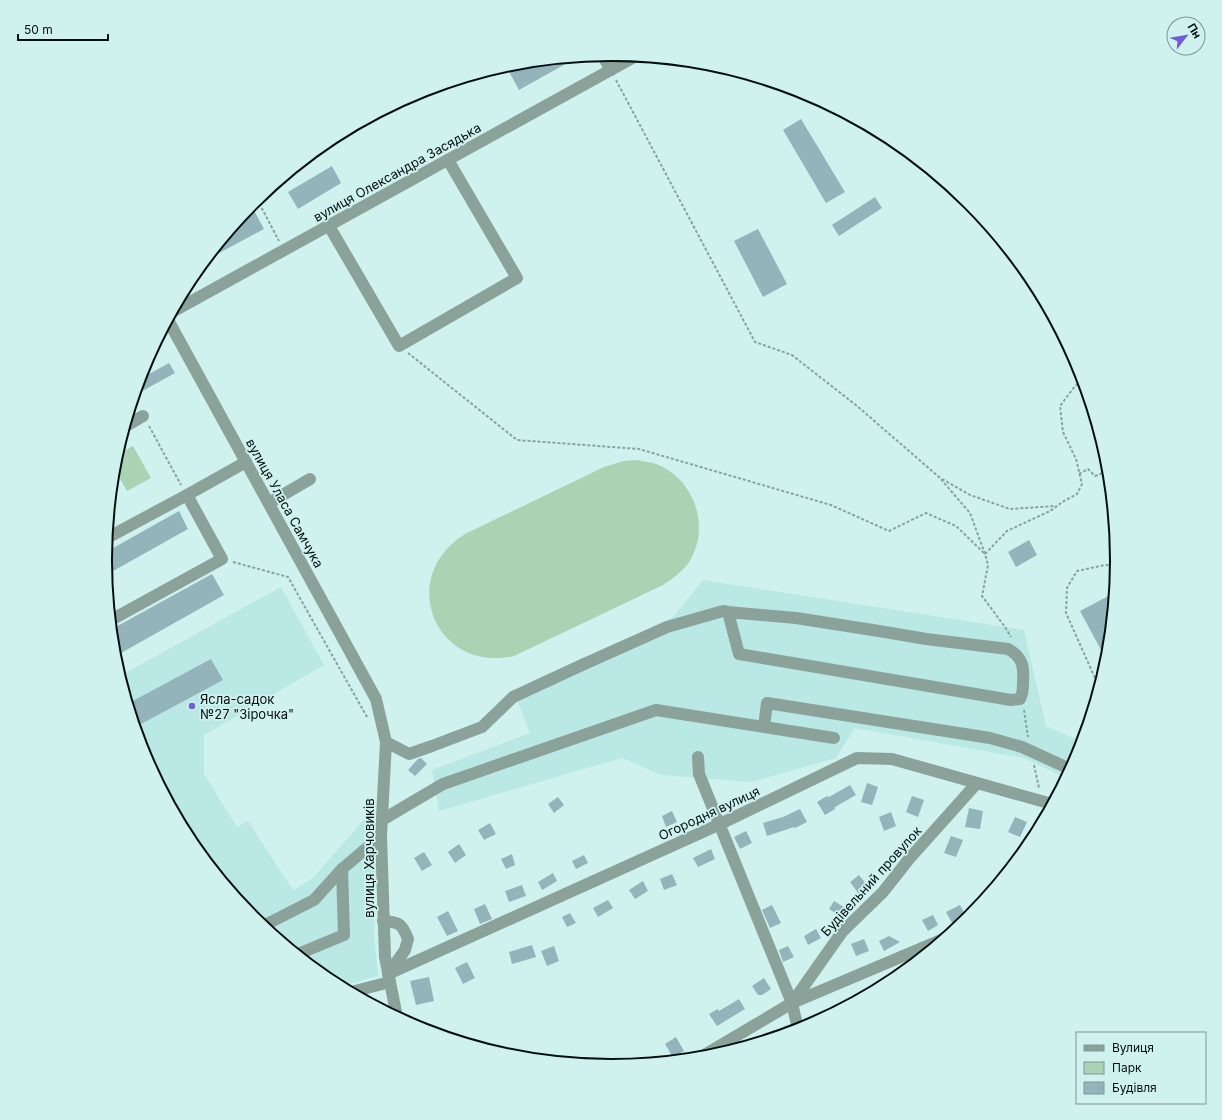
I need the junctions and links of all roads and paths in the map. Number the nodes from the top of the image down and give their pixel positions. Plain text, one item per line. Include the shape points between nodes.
1 (606, 61) edge
2 (626, 61) edge
3 (611, 70) junction
4 (448, 160) junction
5 (260, 205) edge
6 (329, 226) junction
7 (284, 251) junction
8 (181, 307) edge
9 (171, 325) edge
10 (399, 346) junction
11 (1078, 384) edge
12 (137, 404) edge
13 (143, 416) junction
14 (131, 423) edge
15 (246, 462) junction
16 (1102, 473) edge
17 (1079, 474) junction
18 (939, 477) junction
19 (310, 479) dead end
20 (187, 495) junction
21 (269, 503) junction
22 (1056, 506) junction
23 (113, 535) edge
24 (985, 554) junction
25 (222, 559) junction
26 (1110, 565) edge
27 (728, 612) junction
28 (115, 618) edge
29 (1011, 638) dead end
30 (1095, 679) edge
31 (376, 699) joint
32 (367, 717) dead end
33 (764, 727) junction
34 (834, 738) dead end
35 (386, 742) junction
36 (698, 757) dead end
37 (1065, 767) edge
38 (978, 783) junction
39 (1047, 803) edge
40 (382, 820) junction
41 (718, 824) junction
42 (381, 836) junction
43 (342, 869) junction
44 (383, 921) junction
45 (269, 923) edge
46 (302, 952) edge
47 (914, 957) edge
48 (389, 978) junction
49 (357, 990) edge
50 (792, 1003) junction
51 (396, 1010) edge
52 (797, 1023) edge
53 (718, 1047) edge

1 - 3 street
2 - 3 street, вулиця Олександра Засядька
3 - 4 street, вулиця Олександра Засядька
3 - 18 path via 755,342 792,355
4 - 6 street, вулиця Олександра Засядька
4 - 10 street via 517,278
5 - 7 path
6 - 7 street, вулиця Олександра Засядька
6 - 10 street
7 - 8 street, вулиця Олександра Засядька
9 - 15 street, вулиця Уласа Самчука
10 - 24 path via 517,440 638,449 831,505 889,531 926,513 956,526
11 - 17 path via 1060,406 1063,432 1076,459
12 - 13 path
13 - 14 street
13 - 20 path
15 - 20 street
15 - 21 street, вулиця Уласа Самчука
16 - 17 path via 1094,476 1088,469
17 - 22 path via 1082,484 1078,494
18 - 22 path via 970,495 1010,509
18 - 24 path via 970,513
19 - 21 street
20 - 23 street
20 - 25 street
21 - 31 street, вулиця Уласа Самчука
22 - 24 path via 1007,531
24 - 29 path via 988,564 982,596 1006,627
25 - 28 street
25 - 32 path via 288,577
26 - 30 path via 1077,571 1067,588 1066,613
27 - 27 street via 739,654 1011,700 1020,699 1022,694 1024,670 1020,658 1008,649 796,618
27 - 35 street via 723,611 667,627 513,697 482,727 409,754
31 - 35 street, вулиця Харчовиків
33 - 34 street
33 - 37 street via 767,703 990,738 1022,747
33 - 40 street via 656,710 443,784
35 - 40 street, вулиця Харчовиків
36 - 41 street via 698,774
38 - 39 street, Огородня вулиця
38 - 41 street, Огородня вулиця via 892,759 857,758
38 - 50 street, Будівельний провулок via 909,859 883,892 842,932
40 - 42 street, вулиця Харчовиків
41 - 48 street, Огородня вулиця
41 - 50 street
42 - 43 street
42 - 44 street, вулиця Харчовиків
43 - 45 street via 314,900
43 - 46 street via 344,935
44 - 48 street, вулиця Харчовиків via 384,957
44 - 48 street via 396,922 404,928 408,939 405,950
47 - 50 street, Будівельний провулок
48 - 49 street, Огородня вулиця
48 - 51 street, вулиця Харчовиків
50 - 52 street
50 - 53 street, Будівельний провулок

